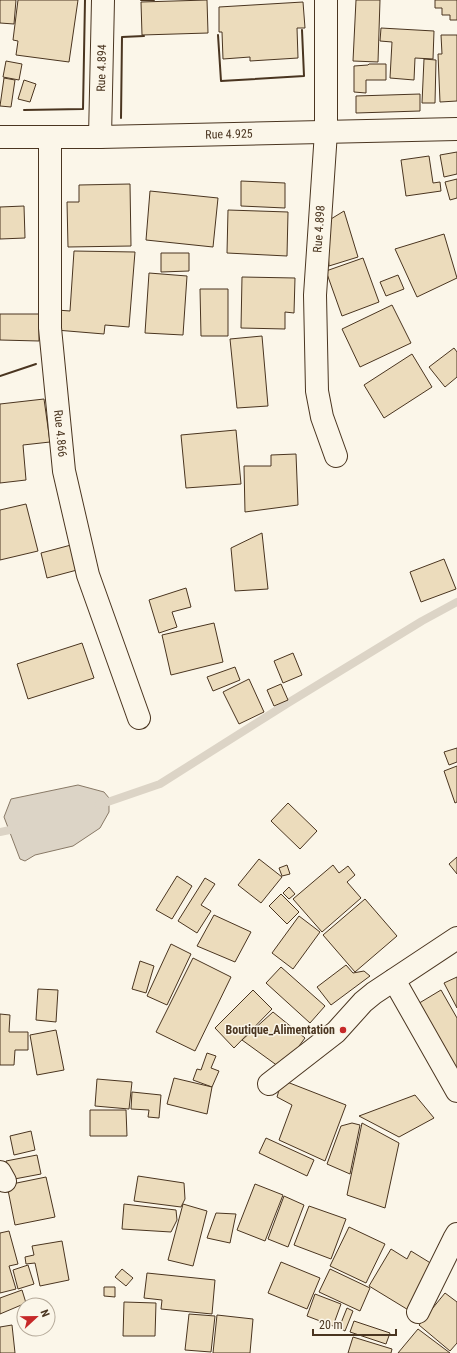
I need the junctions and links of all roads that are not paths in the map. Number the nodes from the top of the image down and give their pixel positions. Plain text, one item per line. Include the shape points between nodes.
1 (103, 0) edge
2 (326, 0) edge
3 (457, 129) edge
4 (326, 132) junction
5 (0, 137) edge
6 (50, 137) junction
7 (100, 137) junction
8 (336, 456) dead end
9 (139, 718) dead end
10 (457, 938) edge
11 (394, 980) junction
12 (268, 1084) dead end
13 (457, 1090) edge
14 (457, 1234) edge
15 (418, 1312) dead end

1 - 7 street, Rue 4.894
2 - 4 street, Rue 4.898
3 - 4 street, Rue 4.925
4 - 7 street, Rue 4.925
4 - 8 street, Rue 4.898 via 315,295 317,391 322,417
5 - 6 street, Rue 4.925
6 - 7 street, Rue 4.925
6 - 9 street, Rue 4.866 via 50,328 64,471 88,575
10 - 11 street
11 - 12 street via 363,1002 336,1032
11 - 13 street
14 - 15 street

